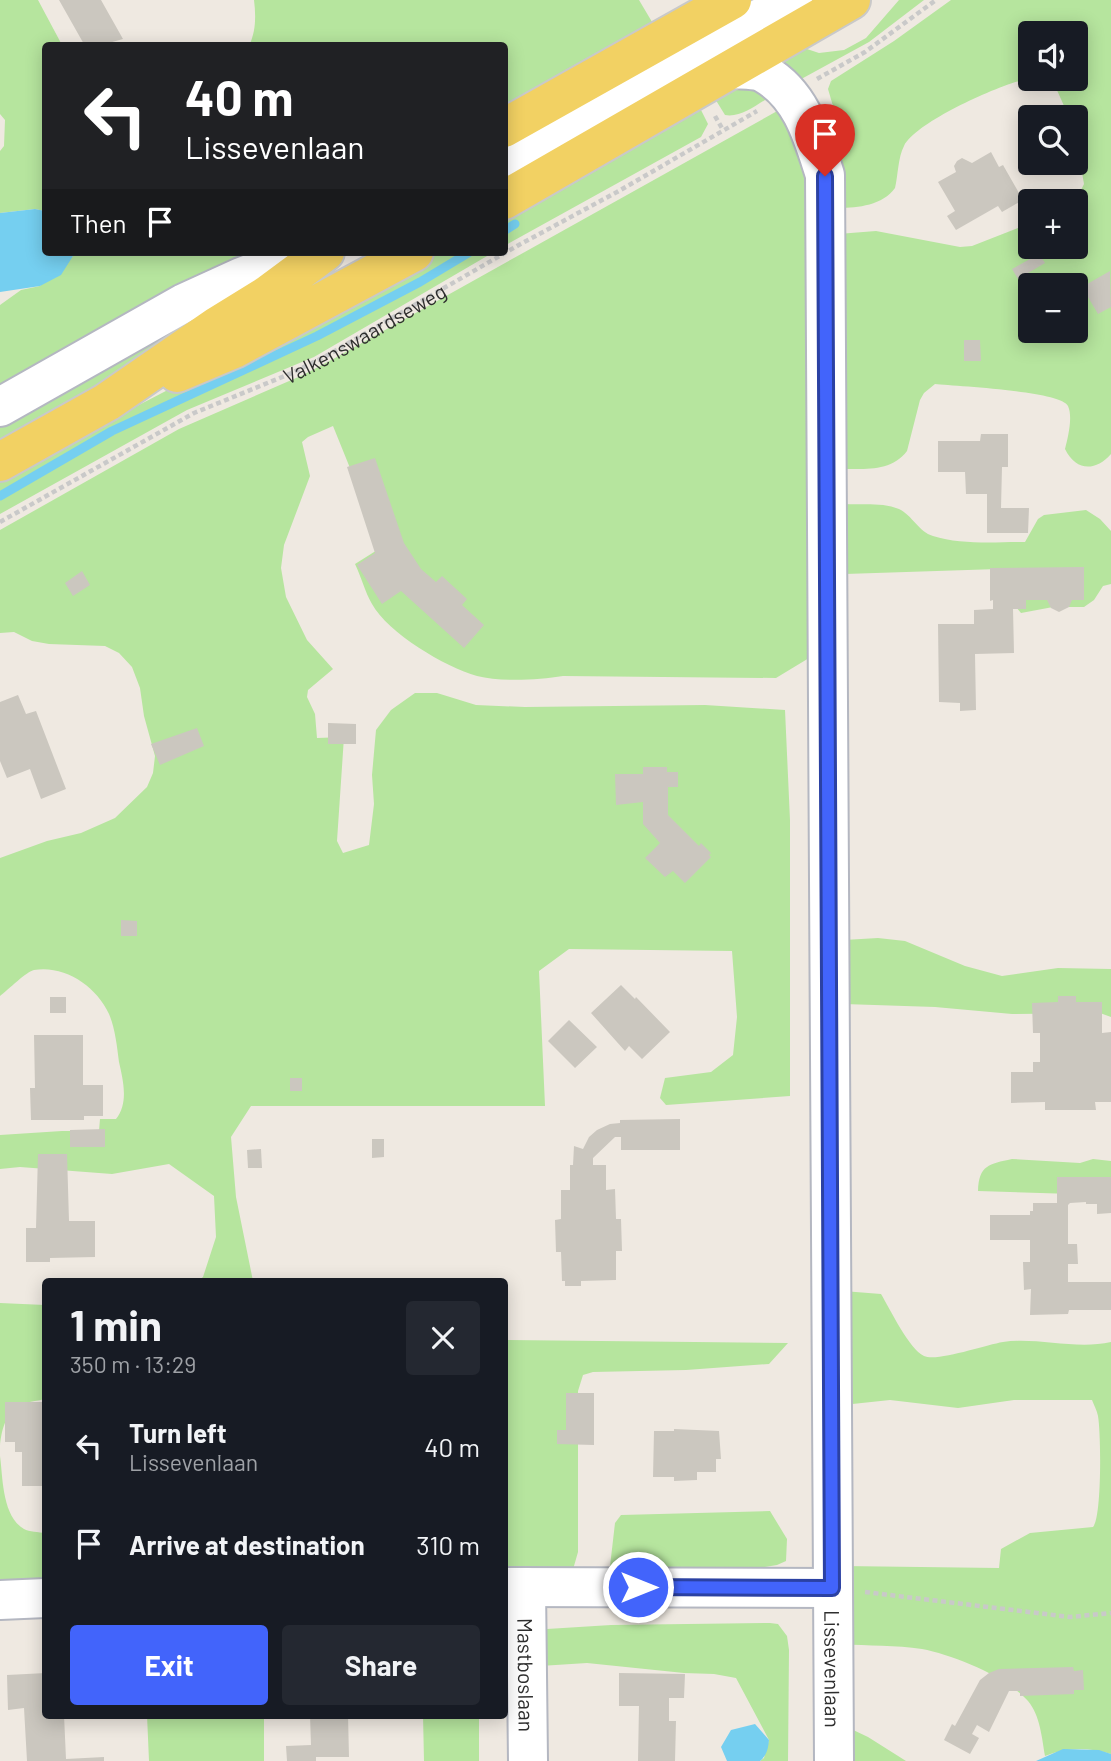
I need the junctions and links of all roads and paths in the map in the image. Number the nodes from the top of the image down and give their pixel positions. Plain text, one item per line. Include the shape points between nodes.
1 (732, 0) edge
2 (851, 0) edge
3 (869, 0) edge
4 (936, 0) edge
5 (794, 8) edge
6 (733, 69) junction
7 (817, 79) dead end
8 (723, 130) dead end
9 (508, 155) edge
10 (508, 155) edge
11 (508, 198) edge
12 (508, 252) edge
13 (297, 256) edge
14 (321, 256) edge
15 (407, 256) edge
16 (502, 256) edge
17 (107, 401) junction
18 (0, 407) edge
19 (0, 462) edge
20 (0, 522) edge
21 (515, 1587) edge
22 (832, 1588) junction
23 (42, 1598) edge
24 (0, 1600) edge
25 (1111, 1613) edge
26 (528, 1761) edge
27 (834, 1761) edge

1 - 9 main road
2 - 5 main road
3 - 5 main road via 848,27 831,35 814,36
4 - 7 path via 864,52
5 - 6 main road
5 - 10 street via 684,60
6 - 11 main road
6 - 22 street, Lissevenlaan via 763,73 789,94 808,124 825,176
8 - 12 path, Valkenswaardseweg
13 - 18 street via 184,303
14 - 17 main road
15 - 17 main road via 234,349
16 - 20 path, Valkenswaardseweg via 326,356 194,413
17 - 19 main road
21 - 22 street
21 - 26 street, Mastboslaan
22 - 25 path via 1070,1617
22 - 27 street, Lissevenlaan
23 - 24 street

